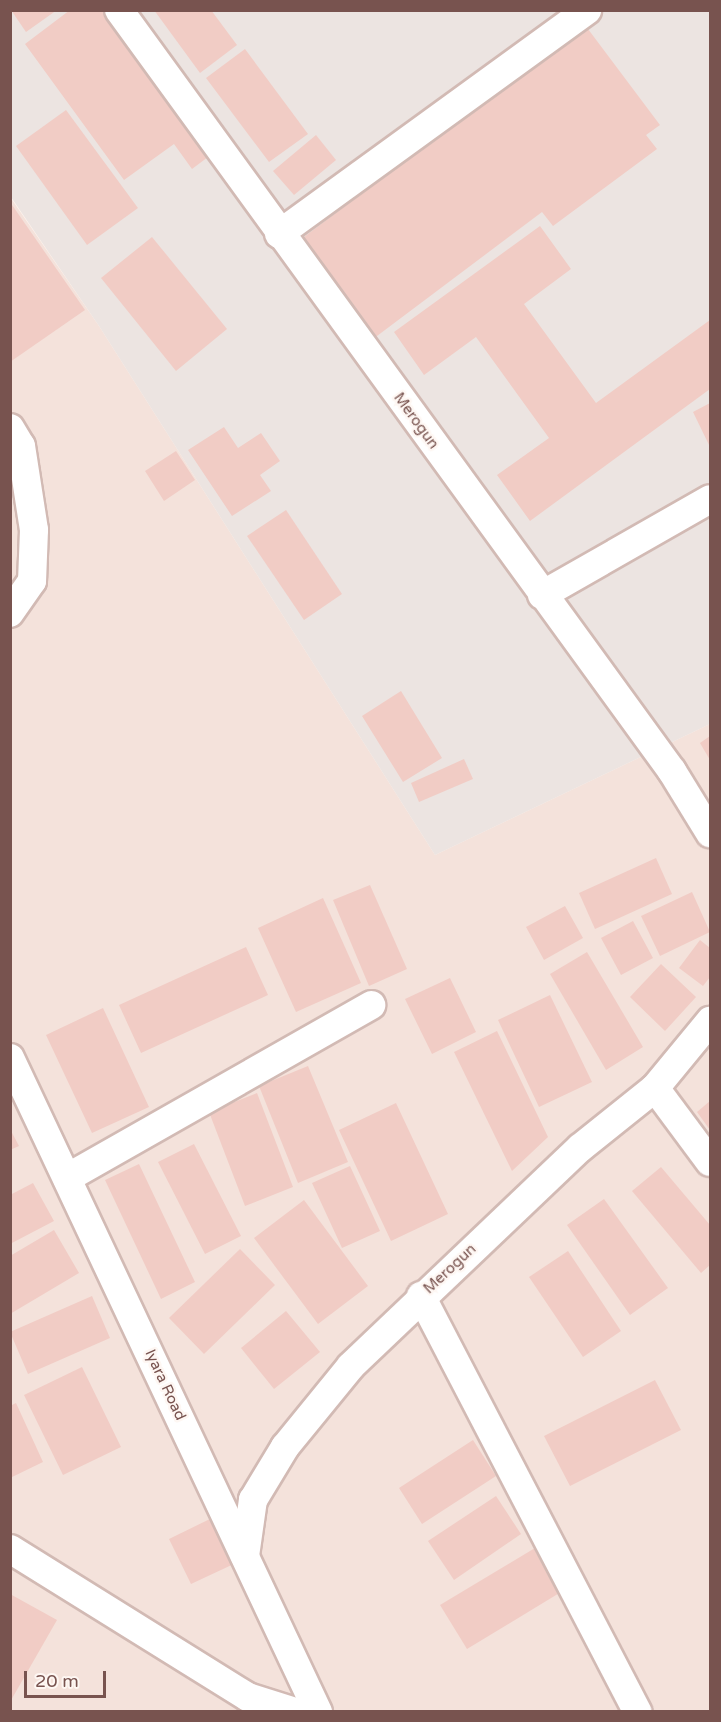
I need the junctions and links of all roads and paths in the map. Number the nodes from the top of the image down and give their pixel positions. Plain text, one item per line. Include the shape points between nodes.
1 (119, 10) edge
2 (587, 10) edge
3 (279, 234) junction
4 (10, 428) edge
5 (711, 499) edge
6 (542, 595) junction
7 (10, 613) edge
8 (711, 833) edge
9 (371, 1005) dead end
10 (704, 1035) edge
11 (10, 1058) edge
12 (655, 1088) junction
13 (711, 1162) edge
14 (67, 1178) junction
15 (422, 1296) junction
16 (10, 1549) edge
17 (245, 1556) junction
18 (295, 1712) edge
19 (318, 1712) edge
20 (638, 1712) edge

1 - 3 street, Merogun
2 - 3 street
3 - 6 street, Merogun
4 - 7 street via 21,446 34,530 32,580
5 - 6 street
6 - 8 street, Merogun via 672,771
9 - 14 street
10 - 12 street, Merogun
11 - 14 street, Iyara Road
12 - 13 street
12 - 15 street, Merogun via 580,1148
14 - 17 street, Iyara Road
15 - 17 street, Merogun via 351,1366 285,1447 254,1500
15 - 20 street
16 - 18 street via 248,1697
17 - 19 street, Iyara Road

